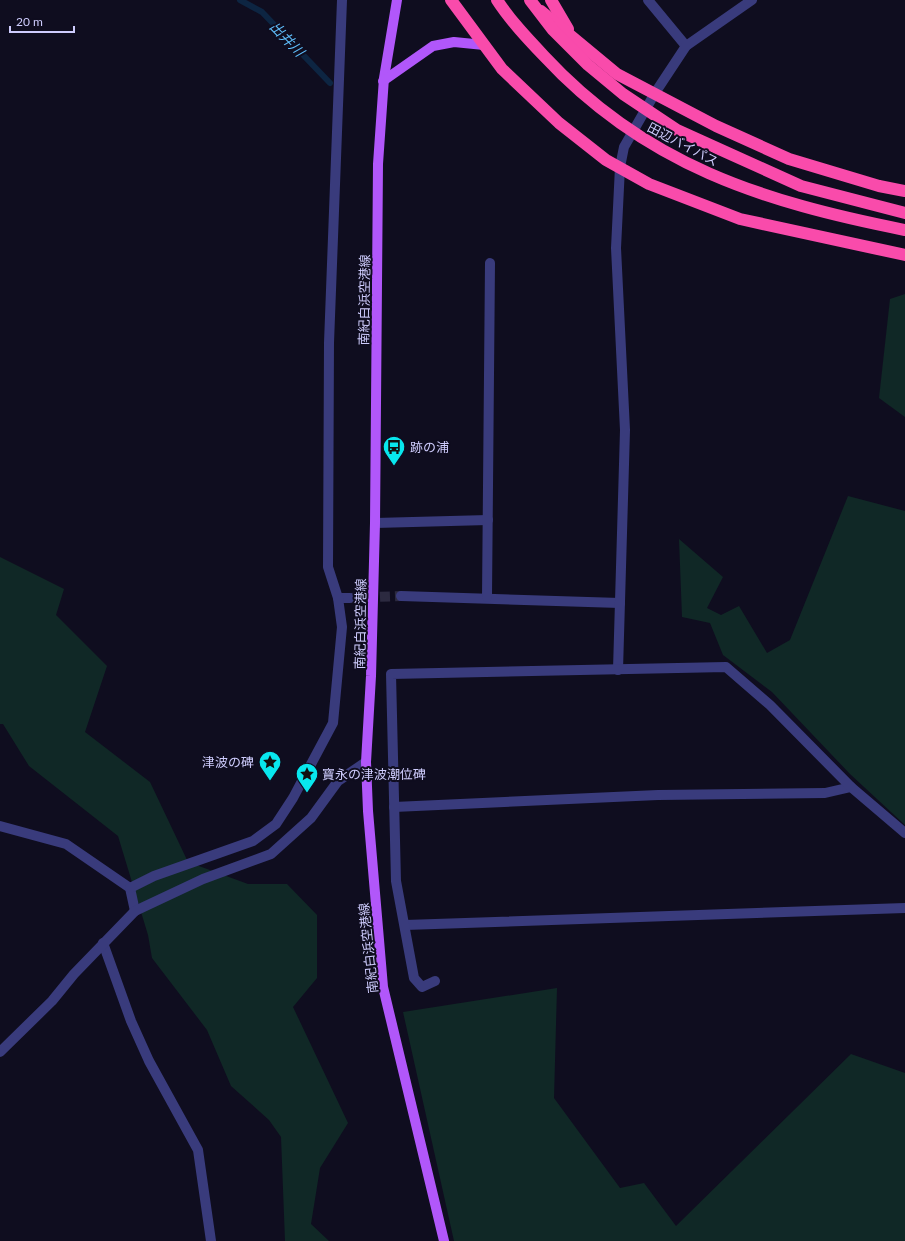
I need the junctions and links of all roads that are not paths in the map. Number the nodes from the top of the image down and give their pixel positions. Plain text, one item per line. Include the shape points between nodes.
1 (342, 0) edge
2 (397, 0) edge
3 (451, 0) edge
4 (497, 0) edge
5 (529, 0) edge
6 (551, 0) edge
7 (648, 0) edge
8 (752, 0) edge
9 (572, 35) junction
10 (484, 45) junction
11 (686, 46) junction
12 (383, 81) junction
13 (655, 93) junction
14 (620, 167) junction
15 (905, 191) edge
16 (905, 213) edge
17 (905, 230) edge
18 (905, 255) edge
19 (490, 263) dead end
20 (488, 520) junction
21 (375, 523) junction
22 (401, 596) tunnel mouth
23 (338, 598) junction
24 (350, 598) tunnel mouth
25 (487, 598) junction
26 (620, 603) junction
27 (618, 670) junction
28 (366, 762) junction
29 (851, 787) junction
30 (394, 806) junction
31 (0, 826) edge
32 (905, 833) edge
33 (130, 888) junction
34 (905, 908) edge
35 (135, 911) junction
36 (405, 925) junction
37 (103, 943) junction
38 (435, 981) dead end
39 (0, 1052) edge
40 (211, 1241) edge
41 (444, 1241) edge

1 - 23 street via 329,343 328,567
2 - 12 main road, 南紀白浜空港線
3 - 10 highway
4 - 17 highway, 田辺バイパス, bridge via 560,74 633,133 676,159 766,197 845,218
5 - 9 highway
5 - 16 highway, 田辺バイパス, bridge via 588,65 623,94 677,130 801,186
6 - 9 highway
7 - 11 street
8 - 11 street
9 - 13 highway via 617,74
10 - 12 main road via 454,42 433,46
10 - 14 highway via 502,69 559,123
11 - 13 street
12 - 21 main road, 南紀白浜空港線 via 378,164
13 - 14 street via 624,147
13 - 15 highway via 716,126 789,159 879,186
14 - 18 highway via 649,184 740,219
14 - 26 street via 616,248 625,430
19 - 20 street
20 - 21 street
20 - 25 street
21 - 28 main road, 南紀白浜空港線
22 - 25 street
23 - 24 street
23 - 33 street via 342,626 333,724 276,824 253,841 154,876
25 - 26 street
26 - 27 street
27 - 29 street via 726,666 770,705
27 - 30 street via 391,674
28 - 35 street via 338,781 311,818 271,854 203,879
28 - 41 main road, 南紀白浜空港線 via 383,987
29 - 30 street via 825,793 658,795
29 - 32 street
30 - 36 street via 396,881
31 - 33 street via 66,844
33 - 35 street
34 - 36 street
35 - 37 street
36 - 38 street via 414,978 422,987
37 - 39 street via 52,1001
37 - 40 street via 143,1048 198,1150

